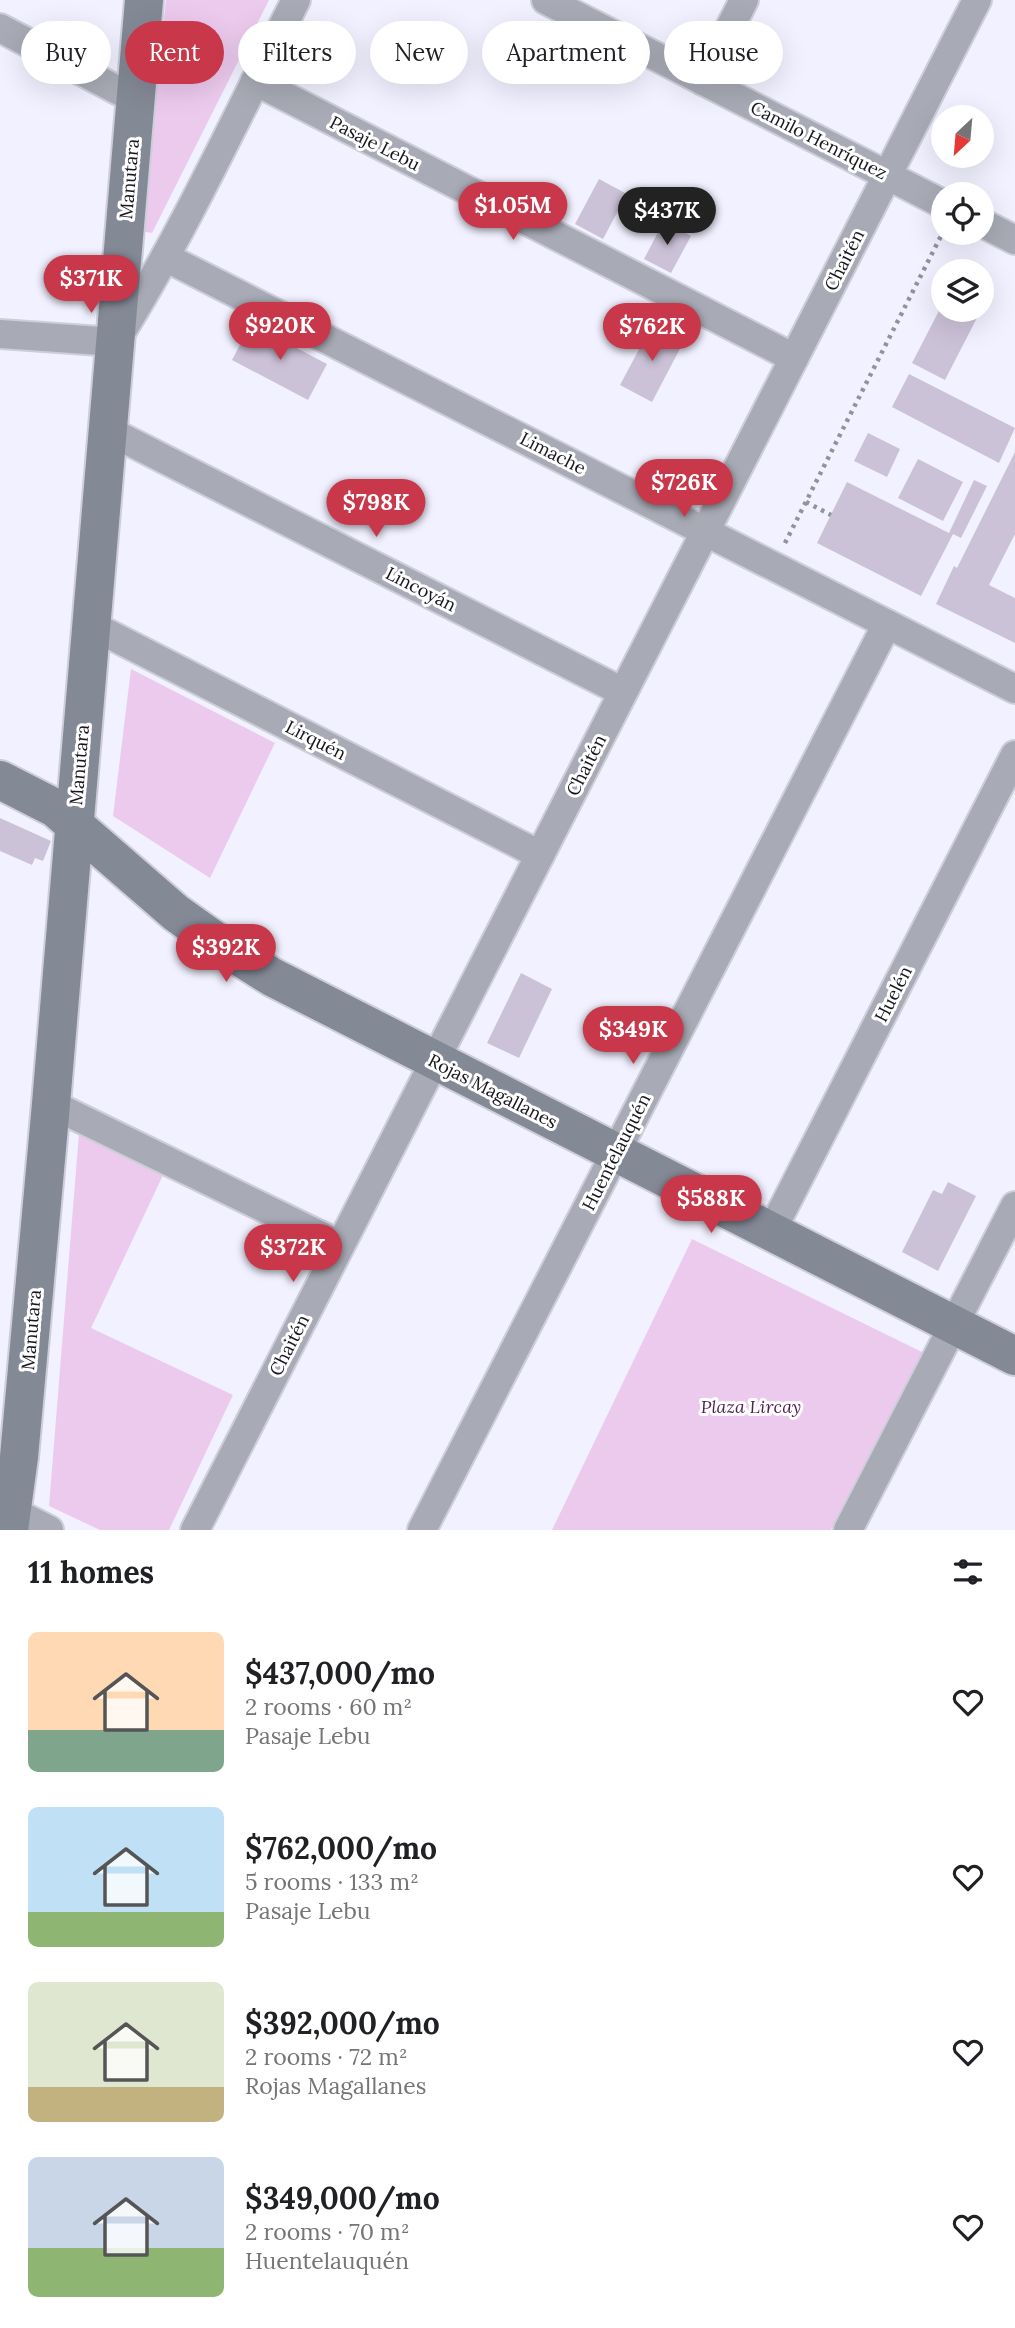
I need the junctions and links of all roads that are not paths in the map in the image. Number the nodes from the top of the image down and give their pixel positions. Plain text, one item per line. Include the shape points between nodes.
1 (144, 0) edge
2 (296, 0) edge
3 (546, 0) edge
4 (744, 0) edge
5 (977, 0) edge
6 (285, 21) edge
7 (733, 21) edge
8 (0, 28) edge
9 (664, 60) edge
10 (253, 84) edge
11 (261, 84) edge
12 (711, 84) edge
13 (136, 100) junction
14 (887, 175) junction
15 (931, 198) edge
16 (994, 229) edge
17 (1015, 240) edge
18 (165, 257) junction
19 (0, 334) edge
20 (115, 342) junction
21 (794, 358) junction
22 (107, 430) junction
23 (705, 531) junction
24 (887, 624) junction
25 (91, 625) junction
26 (1015, 689) edge
27 (623, 692) junction
28 (1015, 755) edge
29 (0, 780) edge
30 (74, 824) junction
31 (540, 855) junction
32 (434, 1061) junction
33 (51, 1104) junction
34 (615, 1153) junction
35 (1015, 1206) edge
36 (771, 1232) junction
37 (340, 1245) junction
38 (954, 1325) junction
39 (1015, 1356) edge
40 (10, 1521) edge
41 (48, 1530) edge
42 (195, 1530) edge
43 (422, 1530) edge
44 (848, 1530) edge

1 - 13 main road, Manutara
2 - 6 street
3 - 9 street, Camilo Henríquez
4 - 7 street
5 - 14 street, Chaitén
8 - 13 street
10 - 18 street
11 - 21 street, Pasaje Lebu
12 - 14 street, Camilo Henríquez
13 - 20 main road, Manutara
14 - 15 street, Camilo Henríquez
14 - 21 street, Chaitén
16 - 17 street
18 - 20 street
18 - 23 street, Limache
19 - 20 street
20 - 22 main road, Manutara
21 - 23 street, Chaitén
22 - 25 main road, Manutara
22 - 27 street, Lincoyán
23 - 24 street, Limache
23 - 27 street, Chaitén
24 - 26 street, Limache
24 - 34 street, Huentelauquén
25 - 30 main road, Manutara
25 - 31 street, Lirquén
27 - 31 street, Chaitén
28 - 36 street, Huelén
29 - 30 main road, Rojas Magallanes via 55,808
30 - 32 main road, Rojas Magallanes via 221,946
30 - 33 main road, Manutara
31 - 32 street, Chaitén
32 - 34 main road, Rojas Magallanes
32 - 37 street, Chaitén
33 - 37 street
33 - 40 main road, Manutara
34 - 36 main road, Rojas Magallanes
34 - 43 street, Huentelauquén
35 - 38 street
36 - 38 main road, Rojas Magallanes
37 - 42 street, Chaitén
38 - 39 main road, Rojas Magallanes
38 - 44 street
40 - 41 street

